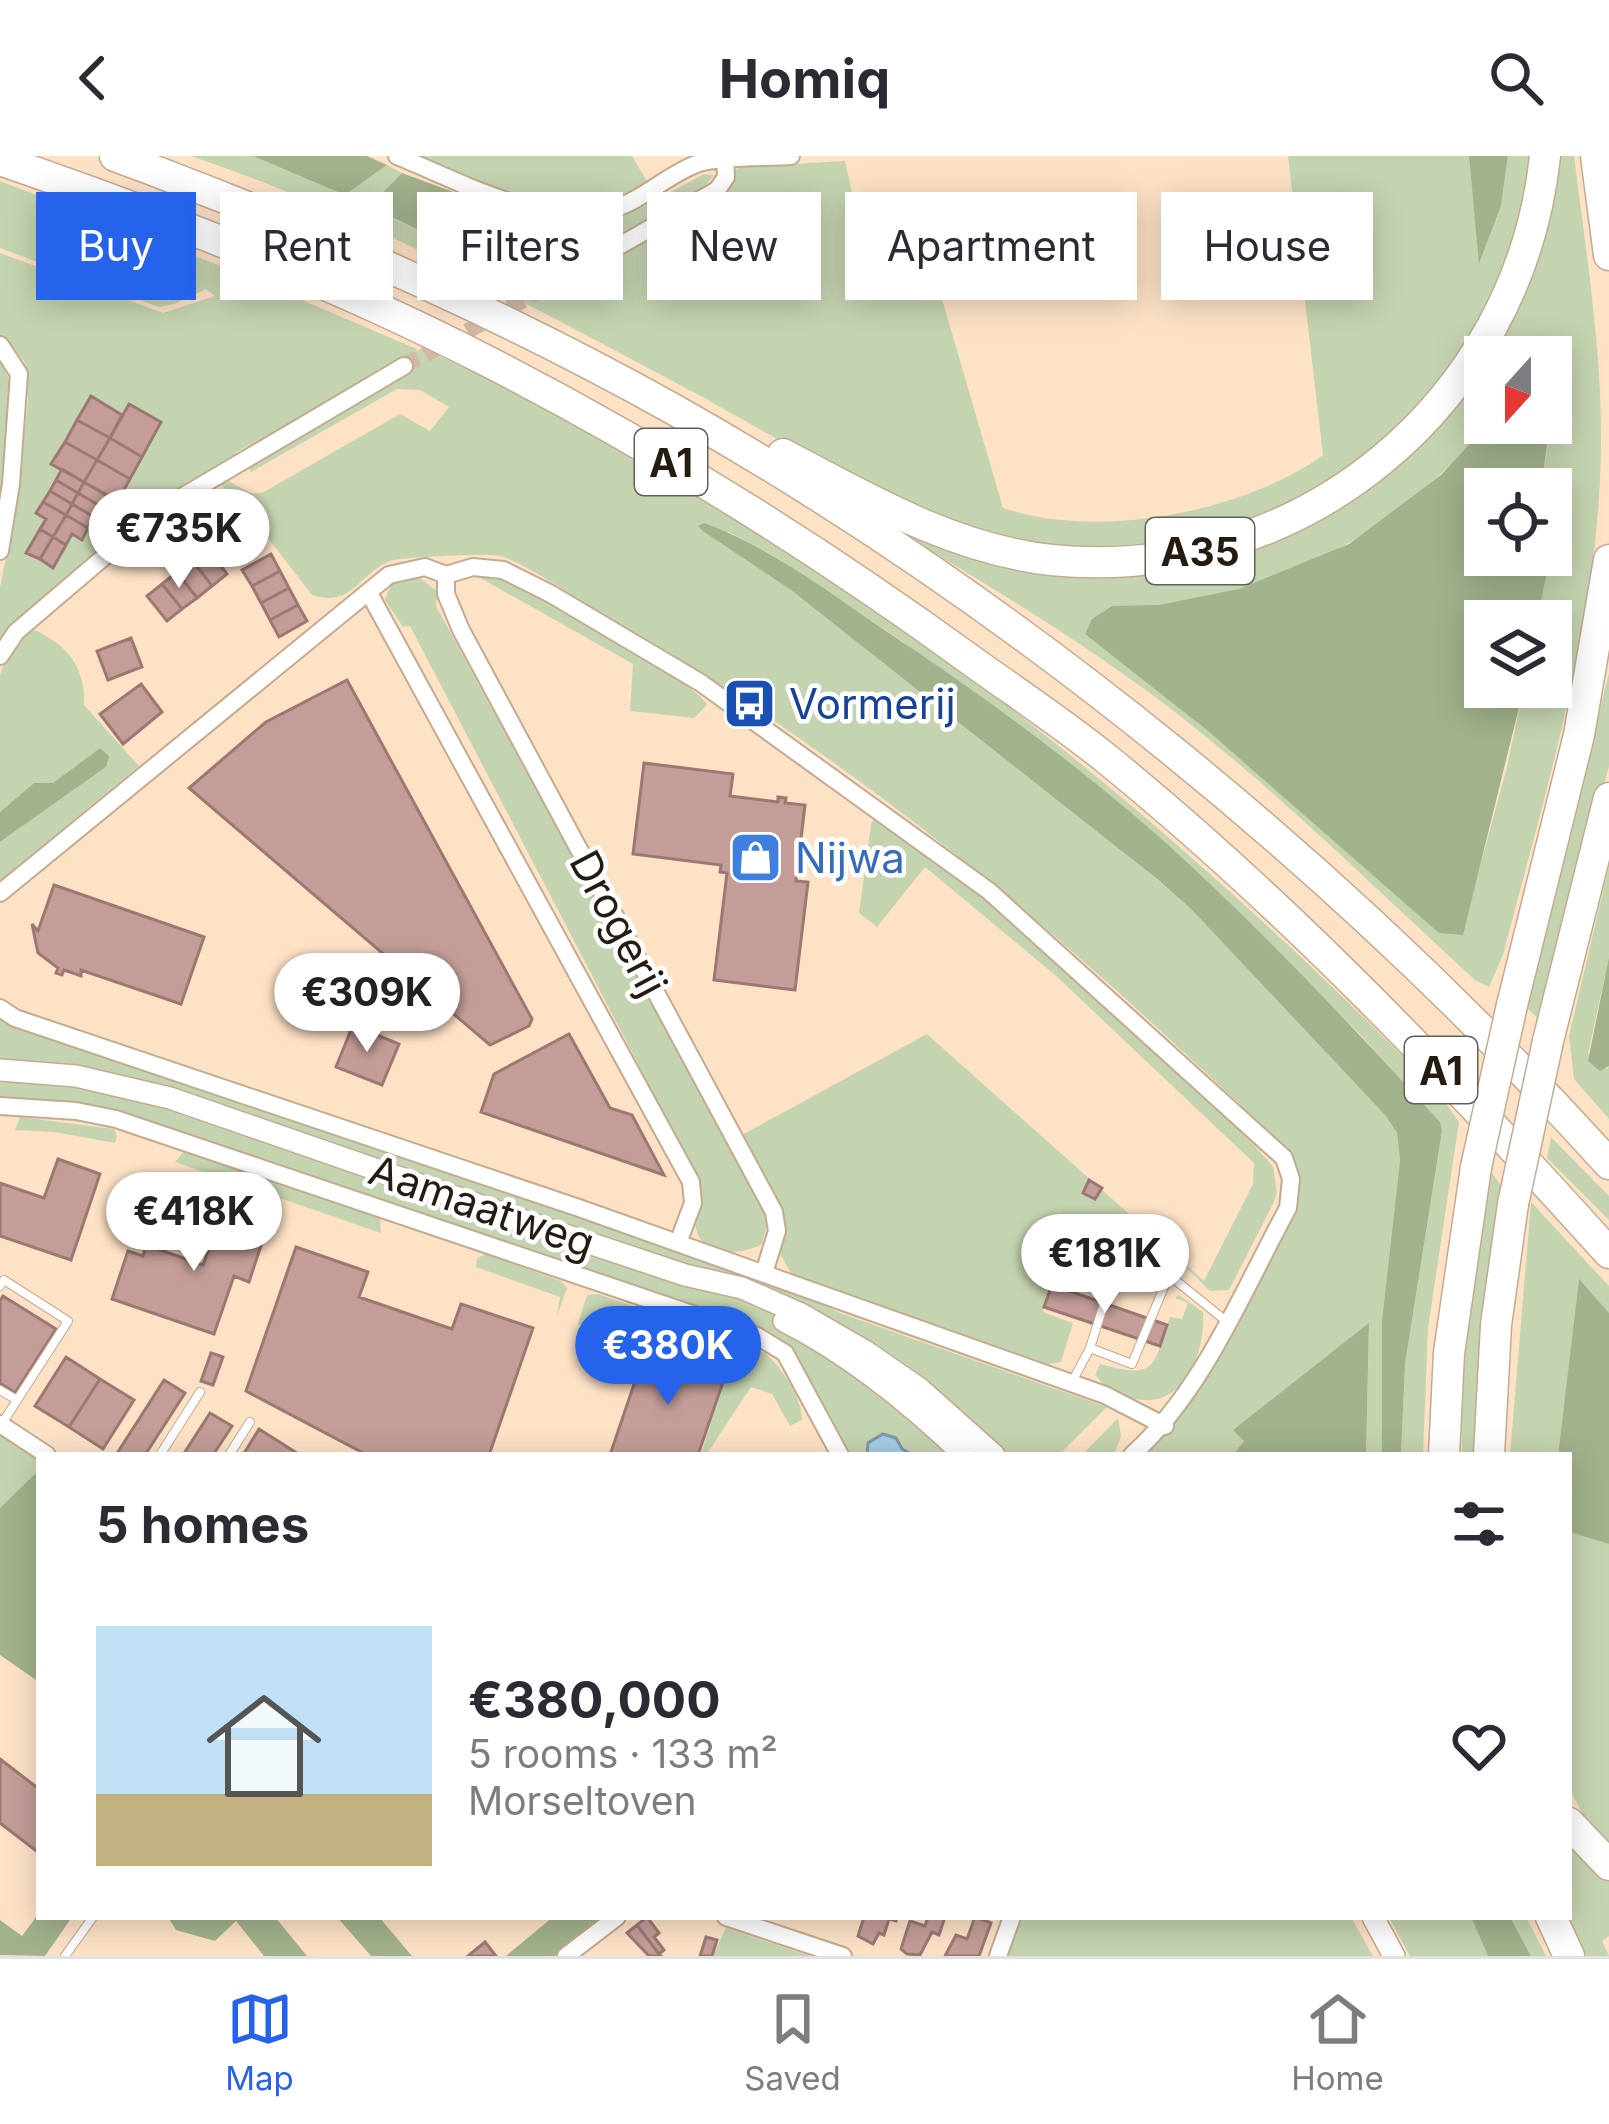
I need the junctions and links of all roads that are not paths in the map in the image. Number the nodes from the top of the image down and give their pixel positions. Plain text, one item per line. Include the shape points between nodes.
1 (115, 156) edge
2 (397, 156) edge
3 (791, 156) edge
4 (1545, 156) edge
5 (1596, 156) edge
6 (725, 158) edge
7 (0, 160) edge
8 (623, 244) edge
9 (1609, 255) edge
10 (0, 345) edge
11 (404, 366) tunnel mouth
12 (672, 409) junction
13 (0, 551) edge
14 (1609, 560) edge
15 (446, 575) junction
16 (369, 593) junction
17 (0, 656) edge
18 (1609, 798) edge
19 (0, 893) edge
20 (0, 1008) edge
21 (0, 1070) edge
22 (0, 1106) edge
23 (1609, 1164) edge
24 (678, 1243) junction
25 (1609, 1252) edge
26 (764, 1273) junction
27 (685, 1275) junction
28 (1169, 1275) junction
29 (0, 1286) edge
30 (1226, 1321) junction
31 (1090, 1348) junction
32 (1071, 1384) junction
33 (0, 1390) edge
34 (200, 1393) dead end
35 (16, 1400) junction
36 (250, 1422) dead end
37 (0, 1425) edge
38 (1165, 1426) junction
39 (42, 1452) edge
40 (162, 1452) edge
41 (231, 1452) edge
42 (838, 1452) edge
43 (961, 1452) edge
44 (991, 1452) edge
45 (1135, 1452) edge
46 (1444, 1452) edge
47 (1489, 1452) edge
48 (1572, 1826) edge
49 (1609, 1864) edge
50 (91, 1920) edge
51 (612, 1920) edge
52 (735, 1920) edge
53 (1011, 1920) edge
54 (1375, 1920) edge
55 (1552, 1920) edge
56 (65, 1956) edge
57 (566, 1956) edge
58 (843, 1956) edge
59 (998, 1956) edge
60 (1394, 1956) edge
61 (1569, 1956) edge

1 - 12 highway, A1 via 361,254
2 - 6 street via 520,205 571,212 614,209 692,166
3 - 6 street
4 - 12 highway, A35 via 1511,290 1444,402 1352,483 1229,543 1125,561 999,550 921,525 755,439
5 - 9 highway
6 - 8 street via 717,190
7 - 25 highway, A1 via 229,244 483,359 656,452 892,603 1107,759 1264,898 1434,1062
10 - 13 street via 19,374
11 - 17 street via 158,511 16,632
12 - 23 highway, A1 via 878,536 1133,720 1449,999
14 - 46 highway, bridge via 1579,735 1476,1167 1449,1353
15 - 16 street via 425,567 389,575
15 - 26 street, Drogerij via 461,630 774,1212 777,1231
15 - 30 street via 472,567 519,578 793,746 989,891 1284,1158 1288,1208
16 - 19 street
16 - 24 street, Drogerij via 691,1182 693,1203
18 - 47 highway, A1, bridge via 1513,1204
20 - 24 street
21 - 27 main road, Aamaatweg via 76,1076 170,1098
22 - 42 street via 116,1119 757,1336 785,1353
24 - 26 street
26 - 32 street
27 - 43 main road, Aamaatweg via 854,1364
27 - 44 main road, Aamaatweg via 742,1288 866,1351
28 - 30 lane
28 - 31 lane via 1132,1364
28 - 31 lane via 1121,1250
29 - 35 lane via 4,1280 68,1321
30 - 38 street
31 - 32 lane
32 - 38 street
33 - 35 lane
34 - 40 lane
35 - 37 lane
36 - 41 lane
37 - 39 street
38 - 45 street
48 - 49 highway
50 - 56 lane
51 - 57 street
52 - 58 street
53 - 59 street
54 - 60 main road
55 - 61 highway

